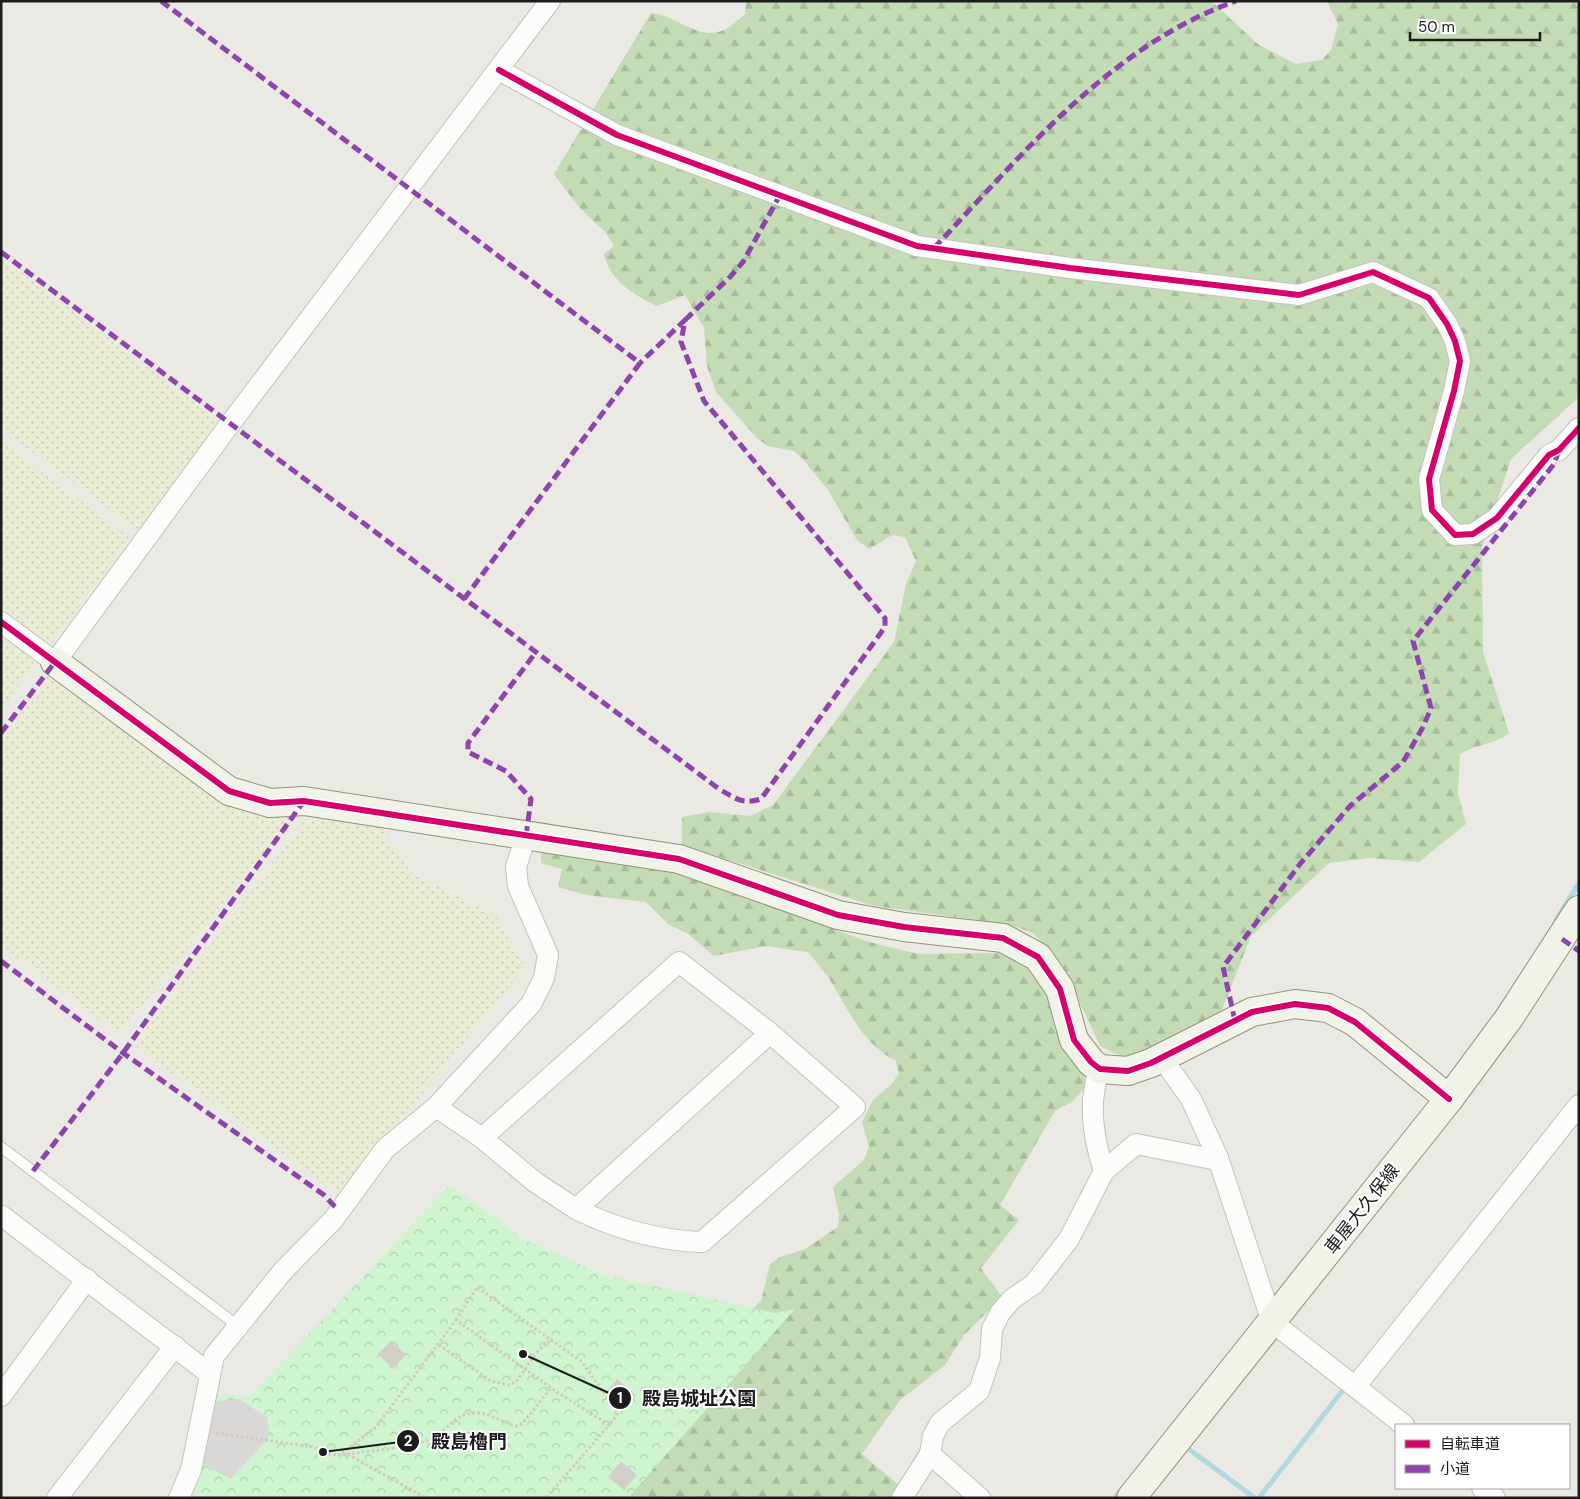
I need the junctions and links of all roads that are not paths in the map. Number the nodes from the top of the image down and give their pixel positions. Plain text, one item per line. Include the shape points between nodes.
1 (550, 1) edge
2 (499, 70) junction
3 (1579, 428) edge
4 (1, 622) edge
5 (54, 662) junction
6 (526, 836) junction
7 (1579, 910) edge
8 (770, 1033) junction
9 (1162, 1058) junction
10 (1100, 1069) junction
11 (1449, 1098) junction
12 (1579, 1105) edge
13 (436, 1107) junction
14 (482, 1138) junction
15 (1, 1147) edge
16 (1218, 1158) junction
17 (1104, 1171) junction
18 (576, 1209) junction
19 (1, 1218) edge
20 (87, 1279) junction
21 (1272, 1322) junction
22 (238, 1326) junction
23 (175, 1346) junction
24 (210, 1374) junction
25 (1355, 1386) junction
26 (1, 1396) edge
27 (1403, 1424) edge
28 (930, 1454) junction
29 (1483, 1489) edge
30 (184, 1495) edge
31 (57, 1498) edge
32 (902, 1498) edge
33 (980, 1498) edge
34 (1131, 1498) edge
35 (1495, 1498) edge

1 - 2 street
2 - 3 street via 617,135 917,246 1298,295 1373,272 1429,298 1447,324 1460,361 1429,479 1432,510 1455,535 1473,534 1497,518 1549,455 1559,450
2 - 5 street
4 - 5 street
5 - 6 street via 229,791 270,803 304,801
6 - 10 street via 680,859 838,915 904,927 1003,938 1038,957 1060,989 1074,1040
6 - 13 street via 516,867 518,886 548,955 544,978 531,1004
7 - 11 street, 車屋大久保線 via 1510,1018
8 - 14 street via 679,962
8 - 18 street
8 - 18 street via 855,1107 702,1242 666,1239 598,1220
9 - 10 street via 1128,1071
9 - 11 street via 1252,1012 1295,1004 1328,1008 1355,1022
9 - 16 street via 1191,1099
10 - 17 street via 1094,1084 1092,1115
11 - 21 street, 車屋大久保線
12 - 25 street
13 - 14 street
13 - 22 street via 385,1150 333,1220 283,1271
14 - 18 street via 535,1182
15 - 22 lane
16 - 17 street via 1136,1144
16 - 21 street
17 - 28 street via 1068,1239 1034,1284 1000,1312 992,1329 990,1358 979,1391 940,1423 933,1436
19 - 20 street
20 - 23 street
20 - 26 street
21 - 25 street
21 - 34 street, 車屋大久保線
22 - 24 street via 214,1356
23 - 24 street
23 - 31 street
24 - 30 street
25 - 27 street
28 - 32 street
28 - 33 street
29 - 35 street

